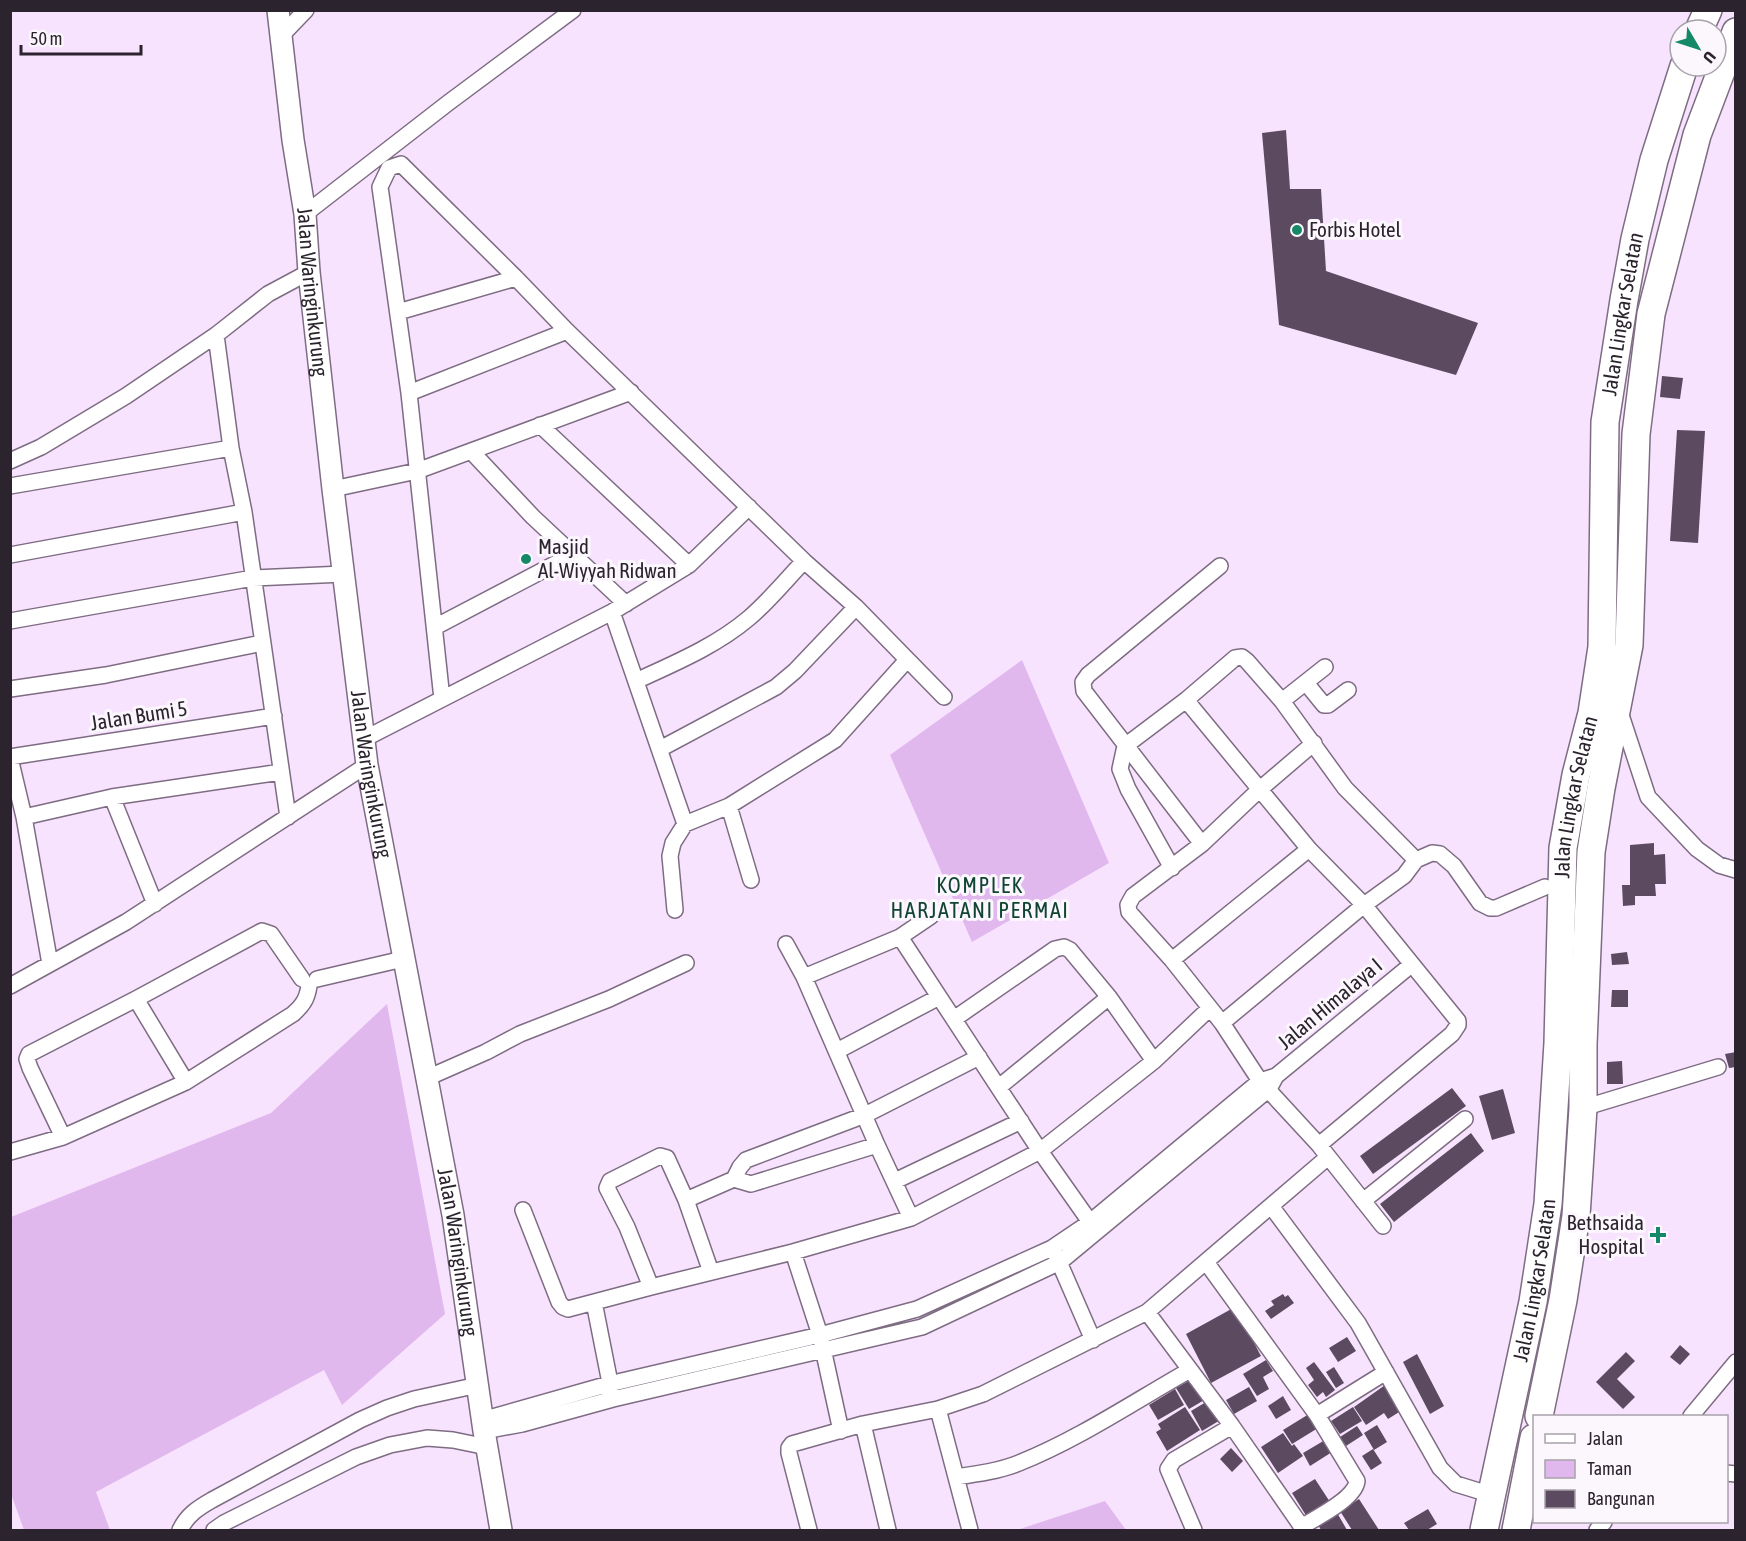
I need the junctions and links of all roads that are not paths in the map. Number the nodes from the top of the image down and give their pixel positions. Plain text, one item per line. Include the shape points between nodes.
1 (278, 10) edge
2 (306, 10) edge
3 (573, 10) edge
4 (1736, 32) edge
5 (281, 36) junction
6 (1680, 78) edge
7 (305, 214) junction
8 (309, 272) junction
9 (516, 278) junction
10 (398, 312) junction
11 (567, 332) junction
12 (216, 335) junction
13 (631, 392) junction
14 (409, 393) junction
15 (540, 425) junction
16 (231, 448) junction
17 (471, 451) junction
18 (10, 461) edge
19 (417, 471) junction
20 (10, 486) edge
21 (333, 489) junction
22 (749, 507) junction
23 (244, 512) junction
24 (574, 554) junction
25 (10, 555) edge
26 (804, 561) junction
27 (688, 565) junction
28 (1220, 566) dead end
29 (343, 574) junction
30 (253, 579) junction
31 (626, 604) junction
32 (856, 608) junction
33 (612, 612) junction
34 (10, 621) edge
35 (435, 627) junction
36 (262, 643) junction
37 (907, 660) junction
38 (1325, 667) dead end
39 (636, 681) junction
40 (1306, 683) junction
41 (10, 689) edge
42 (1348, 690) dead end
43 (944, 697) dead end
44 (442, 699) junction
45 (1186, 700) junction
46 (1282, 701) junction
47 (1608, 715) junction
48 (274, 716) junction
49 (364, 739) junction
50 (1314, 743) junction
51 (1125, 746) junction
52 (660, 749) junction
53 (10, 757) edge
54 (367, 765) junction
55 (281, 772) junction
56 (1259, 790) junction
57 (112, 797) junction
58 (729, 806) junction
59 (24, 817) junction
60 (288, 817) junction
61 (686, 824) junction
62 (1202, 844) junction
63 (1309, 849) junction
64 (1416, 860) junction
65 (1172, 868) junction
66 (1736, 870) edge
67 (751, 880) dead end
68 (1545, 887) dead end
69 (155, 904) junction
70 (1364, 905) junction
71 (675, 910) dead end
72 (931, 916) dead end
73 (900, 938) junction
74 (786, 944) dead end
75 (403, 959) junction
76 (1172, 960) junction
77 (686, 963) dead end
78 (50, 964) junction
79 (1412, 965) junction
80 (804, 977) junction
81 (309, 981) junction
82 (10, 986) edge
83 (939, 997) junction
84 (1108, 997) junction
85 (136, 999) junction
86 (1210, 1008) junction
87 (954, 1019) junction
88 (1222, 1023) junction
89 (1570, 1044) junction
90 (837, 1051) junction
91 (979, 1057) junction
92 (1154, 1061) junction
93 (1718, 1067) dead end
94 (427, 1078) junction
95 (186, 1082) junction
96 (1268, 1082) junction
97 (999, 1087) junction
98 (1583, 1108) junction
99 (865, 1115) junction
100 (1465, 1119) dead end
101 (1021, 1121) junction
102 (63, 1137) junction
103 (877, 1145) junction
104 (1040, 1151) junction
105 (1324, 1151) junction
106 (10, 1152) edge
107 (734, 1179) junction
108 (895, 1181) junction
109 (686, 1200) junction
110 (1363, 1201) junction
111 (1271, 1206) junction
112 (523, 1209) dead end
113 (911, 1218) junction
114 (1383, 1226) dead end
115 (1093, 1227) junction
116 (1052, 1248) junction
117 (793, 1252) junction
118 (1060, 1262) junction
119 (1206, 1262) junction
120 (711, 1272) junction
121 (651, 1287) junction
122 (594, 1302) junction
123 (1148, 1312) junction
124 (1093, 1340) junction
125 (822, 1342) junction
126 (1736, 1362) edge
127 (1190, 1370) junction
128 (1386, 1372) junction
129 (478, 1385) junction
130 (611, 1392) junction
131 (938, 1409) junction
132 (1317, 1415) junction
133 (1539, 1415) edge
134 (1692, 1415) edge
135 (863, 1424) junction
136 (1232, 1426) junction
137 (841, 1431) junction
138 (484, 1433) junction
139 (1533, 1443) edge
140 (956, 1477) junction
141 (1492, 1495) junction
142 (1303, 1529) edge
143 (180, 1530) edge
144 (214, 1530) edge
145 (501, 1530) edge
146 (809, 1530) edge
147 (888, 1530) edge
148 (970, 1530) edge
149 (1194, 1530) edge
150 (1484, 1530) edge
151 (1516, 1530) edge

1 - 5 street, Jalan Waringinkurung
2 - 5 street
3 - 7 street
4 - 47 highway, Jalan Lingkar Selatan via 1697,135 1652,314 1636,434 1629,645
5 - 7 street, Jalan Waringinkurung
6 - 47 highway, Jalan Lingkar Selatan via 1654,160 1635,239 1605,422 1602,647
7 - 8 street, Jalan Waringinkurung
8 - 12 street via 268,294
8 - 21 street, Jalan Waringinkurung
9 - 10 street
9 - 10 street via 401,164 394,165 384,175 380,187
9 - 11 street
10 - 14 street
11 - 13 street
11 - 14 street
12 - 16 street
12 - 18 street via 126,396
13 - 15 street
13 - 22 street
14 - 19 street
15 - 17 street
15 - 27 street
16 - 20 street
16 - 23 street
17 - 19 street
17 - 24 street via 533,518
19 - 21 street
19 - 35 street
21 - 29 street, Jalan Waringinkurung
22 - 26 street
22 - 27 street
23 - 25 street
23 - 30 street
24 - 31 street
24 - 35 street
26 - 32 street
26 - 39 street via 750,618 682,660
27 - 31 street
28 - 51 street via 1083,682 1084,691
29 - 30 street
29 - 49 street, Jalan Waringinkurung
30 - 34 street
30 - 36 street
31 - 33 street
32 - 37 street
32 - 52 street via 776,687
33 - 39 street
33 - 44 street
35 - 44 street
36 - 41 street via 106,675
36 - 48 street
37 - 43 street
37 - 58 street via 835,740
38 - 40 street
39 - 52 street
40 - 42 street via 1324,705
40 - 46 street
44 - 49 street
45 - 46 street via 1235,658 1242,657
45 - 51 street
45 - 56 street
46 - 50 street
47 - 66 street via 1648,796 1697,849 1719,865
47 - 89 highway, Jalan Lingkar Selatan
47 - 89 highway, Jalan Lingkar Selatan via 1576,775 1563,848
48 - 53 street, Jalan Bumi 5
48 - 55 street
49 - 54 street, Jalan Waringinkurung
50 - 56 street
50 - 64 street via 1346,788
51 - 62 street
51 - 65 street via 1120,769
52 - 61 street
53 - 59 street
54 - 60 street
54 - 75 street, Jalan Waringinkurung
55 - 57 street
55 - 60 street
56 - 62 street
56 - 63 street
57 - 59 street
57 - 69 street
58 - 61 street
58 - 67 street
59 - 78 street
60 - 69 street
61 - 71 street via 673,843 670,856
62 - 65 street
63 - 70 street
63 - 76 street
64 - 68 street via 1440,854 1454,866 1480,903 1490,908
64 - 70 street via 1404,876
65 - 76 street via 1133,896 1128,905 1129,912
69 - 78 street
70 - 79 street
70 - 88 street
72 - 73 street
73 - 80 street
73 - 83 street
74 - 80 street
75 - 81 street
75 - 94 street, Jalan Waringinkurung
76 - 86 street
77 - 94 street
78 - 82 street
79 - 96 street, Jalan Himalaya I
79 - 105 street via 1457,1017 1458,1025
80 - 90 street
81 - 85 street via 271,934 262,931
81 - 95 street via 303,1006
83 - 87 street
83 - 90 street
84 - 87 street via 1064,947 1055,949
84 - 92 street
84 - 97 street
85 - 95 street
85 - 102 street via 29,1054 30,1068
86 - 88 street
86 - 92 street
87 - 91 street
88 - 96 street
89 - 98 highway, Jalan Lingkar Selatan
89 - 141 highway, Jalan Lingkar Selatan via 1533,1302
90 - 99 street
91 - 97 street
91 - 99 street
92 - 104 street
93 - 98 street
94 - 129 street, Jalan Waringinkurung via 453,1215
95 - 102 street
96 - 105 street
96 - 115 street, Jalan Himalaya I
97 - 101 street
98 - 133 highway, Jalan Lingkar Selatan via 1576,1216
99 - 103 street
99 - 107 street via 746,1160
100 - 110 street
101 - 104 street
101 - 108 street
102 - 106 street
103 - 107 street via 751,1184
103 - 108 street
104 - 113 street
104 - 115 street
105 - 110 street
105 - 111 street
107 - 109 street
108 - 113 street
109 - 120 street
109 - 121 street via 664,1156 607,1184
110 - 114 street
111 - 119 street
111 - 128 street via 1358,1323
112 - 122 street via 559,1302 568,1309
113 - 117 street
115 - 116 street
115 - 118 street
116 - 118 street
116 - 125 street via 917,1309
117 - 120 street
117 - 125 street
118 - 124 street
118 - 125 street via 922,1327
119 - 123 street
119 - 132 street
120 - 121 street
121 - 122 street
122 - 130 street
123 - 124 street
123 - 127 street
124 - 131 street via 983,1394
125 - 130 street
125 - 137 street
126 - 134 street
127 - 136 street
127 - 140 street via 1019,1463
128 - 132 street
128 - 141 street via 1440,1467 1456,1484
129 - 138 street, Jalan Waringinkurung
129 - 143 street via 414,1399 360,1420 192,1512
130 - 138 street via 522,1425
131 - 135 street
131 - 140 street
132 - 142 street via 1357,1481 1348,1497
135 - 137 street
135 - 147 street
136 - 142 street
136 - 149 street via 1173,1460 1168,1469
137 - 146 street via 789,1448
138 - 144 street via 453,1440 427,1438 356,1457
138 - 145 street, Jalan Waringinkurung
139 - 151 highway
140 - 148 street
141 - 150 highway, Jalan Lingkar Selatan

